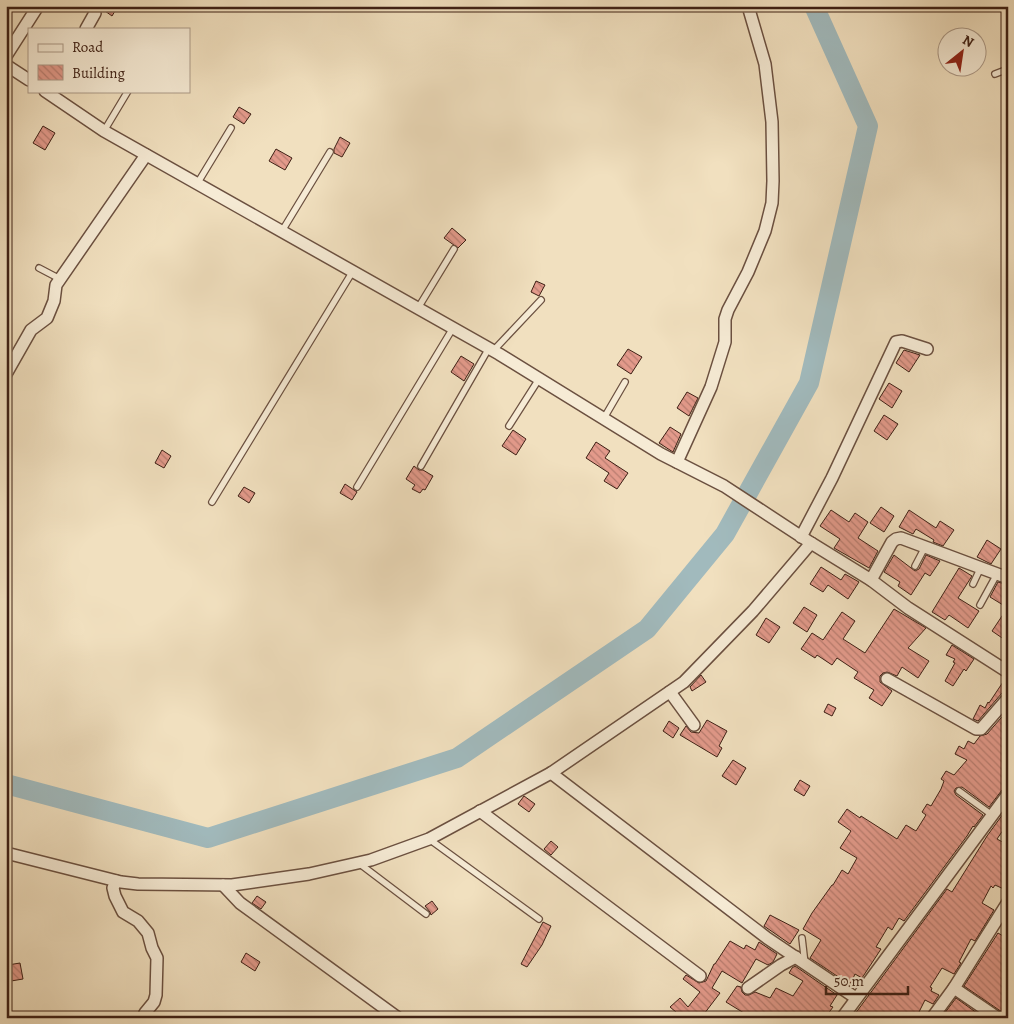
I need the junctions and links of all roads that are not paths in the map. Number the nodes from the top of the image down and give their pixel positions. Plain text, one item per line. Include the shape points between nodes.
1 (38, 6) edge
2 (748, 6) edge
3 (96, 13) dead end
4 (87, 28) edge
5 (6, 56) edge
6 (6, 65) edge
7 (1008, 69) edge
8 (995, 74) dead end
9 (28, 79) edge
10 (46, 92) edge
11 (127, 92) edge
12 (230, 128) dead end
13 (104, 131) junction
14 (330, 152) dead end
15 (146, 154) junction
16 (197, 184) junction
17 (282, 231) junction
18 (454, 249) dead end
19 (39, 268) dead end
20 (353, 271) junction
21 (60, 279) junction
22 (541, 300) dead end
23 (418, 308) junction
24 (454, 328) junction
25 (491, 349) junction
26 (927, 349) dead end
27 (6, 374) edge
28 (539, 378) junction
29 (625, 382) dead end
30 (604, 418) junction
31 (509, 426) dead end
32 (676, 462) junction
33 (421, 466) dead end
34 (357, 487) dead end
35 (212, 502) dead end
36 (801, 537) junction
37 (811, 543) junction
38 (925, 547) junction
39 (915, 566) dead end
40 (981, 567) junction
41 (1002, 576) edge
42 (871, 580) junction
43 (973, 584) dead end
44 (980, 605) dead end
45 (1008, 672) edge
46 (887, 679) dead end
47 (670, 692) junction
48 (1008, 698) edge
49 (694, 725) dead end
50 (551, 773) junction
51 (959, 791) dead end
52 (1008, 794) edge
53 (480, 811) junction
54 (992, 815) junction
55 (429, 839) junction
56 (6, 853) edge
57 (358, 863) junction
58 (116, 880) junction
59 (223, 885) junction
60 (1006, 909) edge
61 (426, 914) dead end
62 (539, 918) dead end
63 (802, 938) dead end
64 (801, 961) junction
65 (700, 976) dead end
66 (748, 988) dead end
67 (954, 988) junction
68 (856, 998) junction
69 (145, 1013) dead end
70 (398, 1018) edge
71 (842, 1018) edge
72 (932, 1018) edge
73 (998, 1018) edge

1 - 5 street
2 - 32 street via 765,64 772,122 772,203 765,232 725,319 725,342 712,387
3 - 4 street
6 - 9 street
7 - 8 lane
10 - 13 street
11 - 13 lane
12 - 16 lane
13 - 15 street
14 - 17 lane
15 - 16 street
15 - 21 street
16 - 17 street
17 - 20 street
18 - 23 lane
19 - 21 lane
20 - 23 street
20 - 35 lane
21 - 27 street via 48,318 30,330
22 - 25 lane
23 - 24 street
24 - 25 street
24 - 34 lane
25 - 28 street
25 - 33 lane
26 - 36 street via 902,340 896,342
28 - 30 street
28 - 31 lane
29 - 30 lane
30 - 32 street
32 - 36 street via 724,486
36 - 37 street
37 - 42 street
37 - 47 street via 754,611 684,682
38 - 39 lane
38 - 40 street
38 - 42 street via 896,539
40 - 41 street
40 - 43 lane
41 - 44 lane
42 - 45 street via 908,608
46 - 48 street via 976,729 981,729
47 - 49 street
47 - 50 street
50 - 53 street
50 - 64 street
51 - 54 lane
52 - 54 street
53 - 55 street
53 - 65 street
54 - 68 street
55 - 57 street
55 - 62 lane
56 - 58 street
57 - 59 street via 309,874
57 - 61 lane
58 - 59 street via 138,884
58 - 69 street via 113,888 120,908 148,933 157,958 156,995
59 - 70 street via 240,902
60 - 67 street
63 - 64 lane
64 - 66 street via 781,965
64 - 68 street
67 - 72 street
67 - 73 street
68 - 71 street

